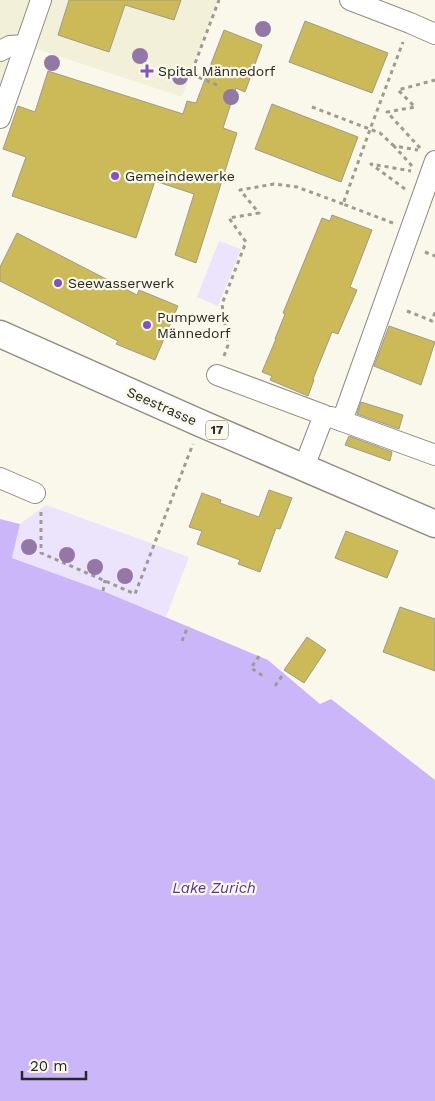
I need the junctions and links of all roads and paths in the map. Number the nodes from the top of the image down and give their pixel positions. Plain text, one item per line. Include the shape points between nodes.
1 (41, 0) edge
2 (219, 0) edge
3 (350, 0) edge
4 (435, 34) edge
5 (25, 45) junction
6 (0, 50) edge
7 (396, 63) dead end
8 (435, 80) edge
9 (217, 85) dead end
10 (312, 106) dead end
11 (0, 118) edge
12 (370, 129) junction
13 (394, 146) junction
14 (435, 161) edge
15 (412, 194) dead end
16 (343, 204) junction
17 (397, 215) dead end
18 (425, 252) dead end
19 (435, 256) edge
20 (407, 311) dead end
21 (435, 312) edge
22 (0, 334) edge
23 (217, 375) joint
24 (333, 418) junction
25 (196, 436) dead end
26 (435, 455) edge
27 (304, 467) junction
28 (0, 478) edge
29 (35, 493) joint
30 (435, 524) edge
31 (105, 580) junction
32 (102, 591) dead end
33 (188, 626) dead end
34 (182, 641) dead end
35 (259, 656) dead end
36 (284, 673) dead end
37 (263, 676) dead end
38 (275, 686) dead end

1 - 5 street
2 - 9 path via 191,74
3 - 4 street
5 - 6 street
5 - 11 street
7 - 12 path
8 - 13 path via 398,90 415,107 387,112 422,150
10 - 12 path
12 - 13 path via 380,133
12 - 16 path
13 - 15 path via 416,171 370,164
14 - 24 street
16 - 17 path via 394,224
16 - 23 path via 297,187 274,184 240,190 259,213 229,218 246,242 222,304 228,344
18 - 19 path
20 - 21 path via 432,321
22 - 27 main road, Seestrasse / 17
23 - 24 street
24 - 26 street
24 - 27 street
25 - 31 path via 135,594
27 - 30 main road, Seestrasse / 17
28 - 29 street
29 - 31 path via 41,512 41,553
31 - 32 path
33 - 34 path
35 - 37 path via 251,668
36 - 38 path

